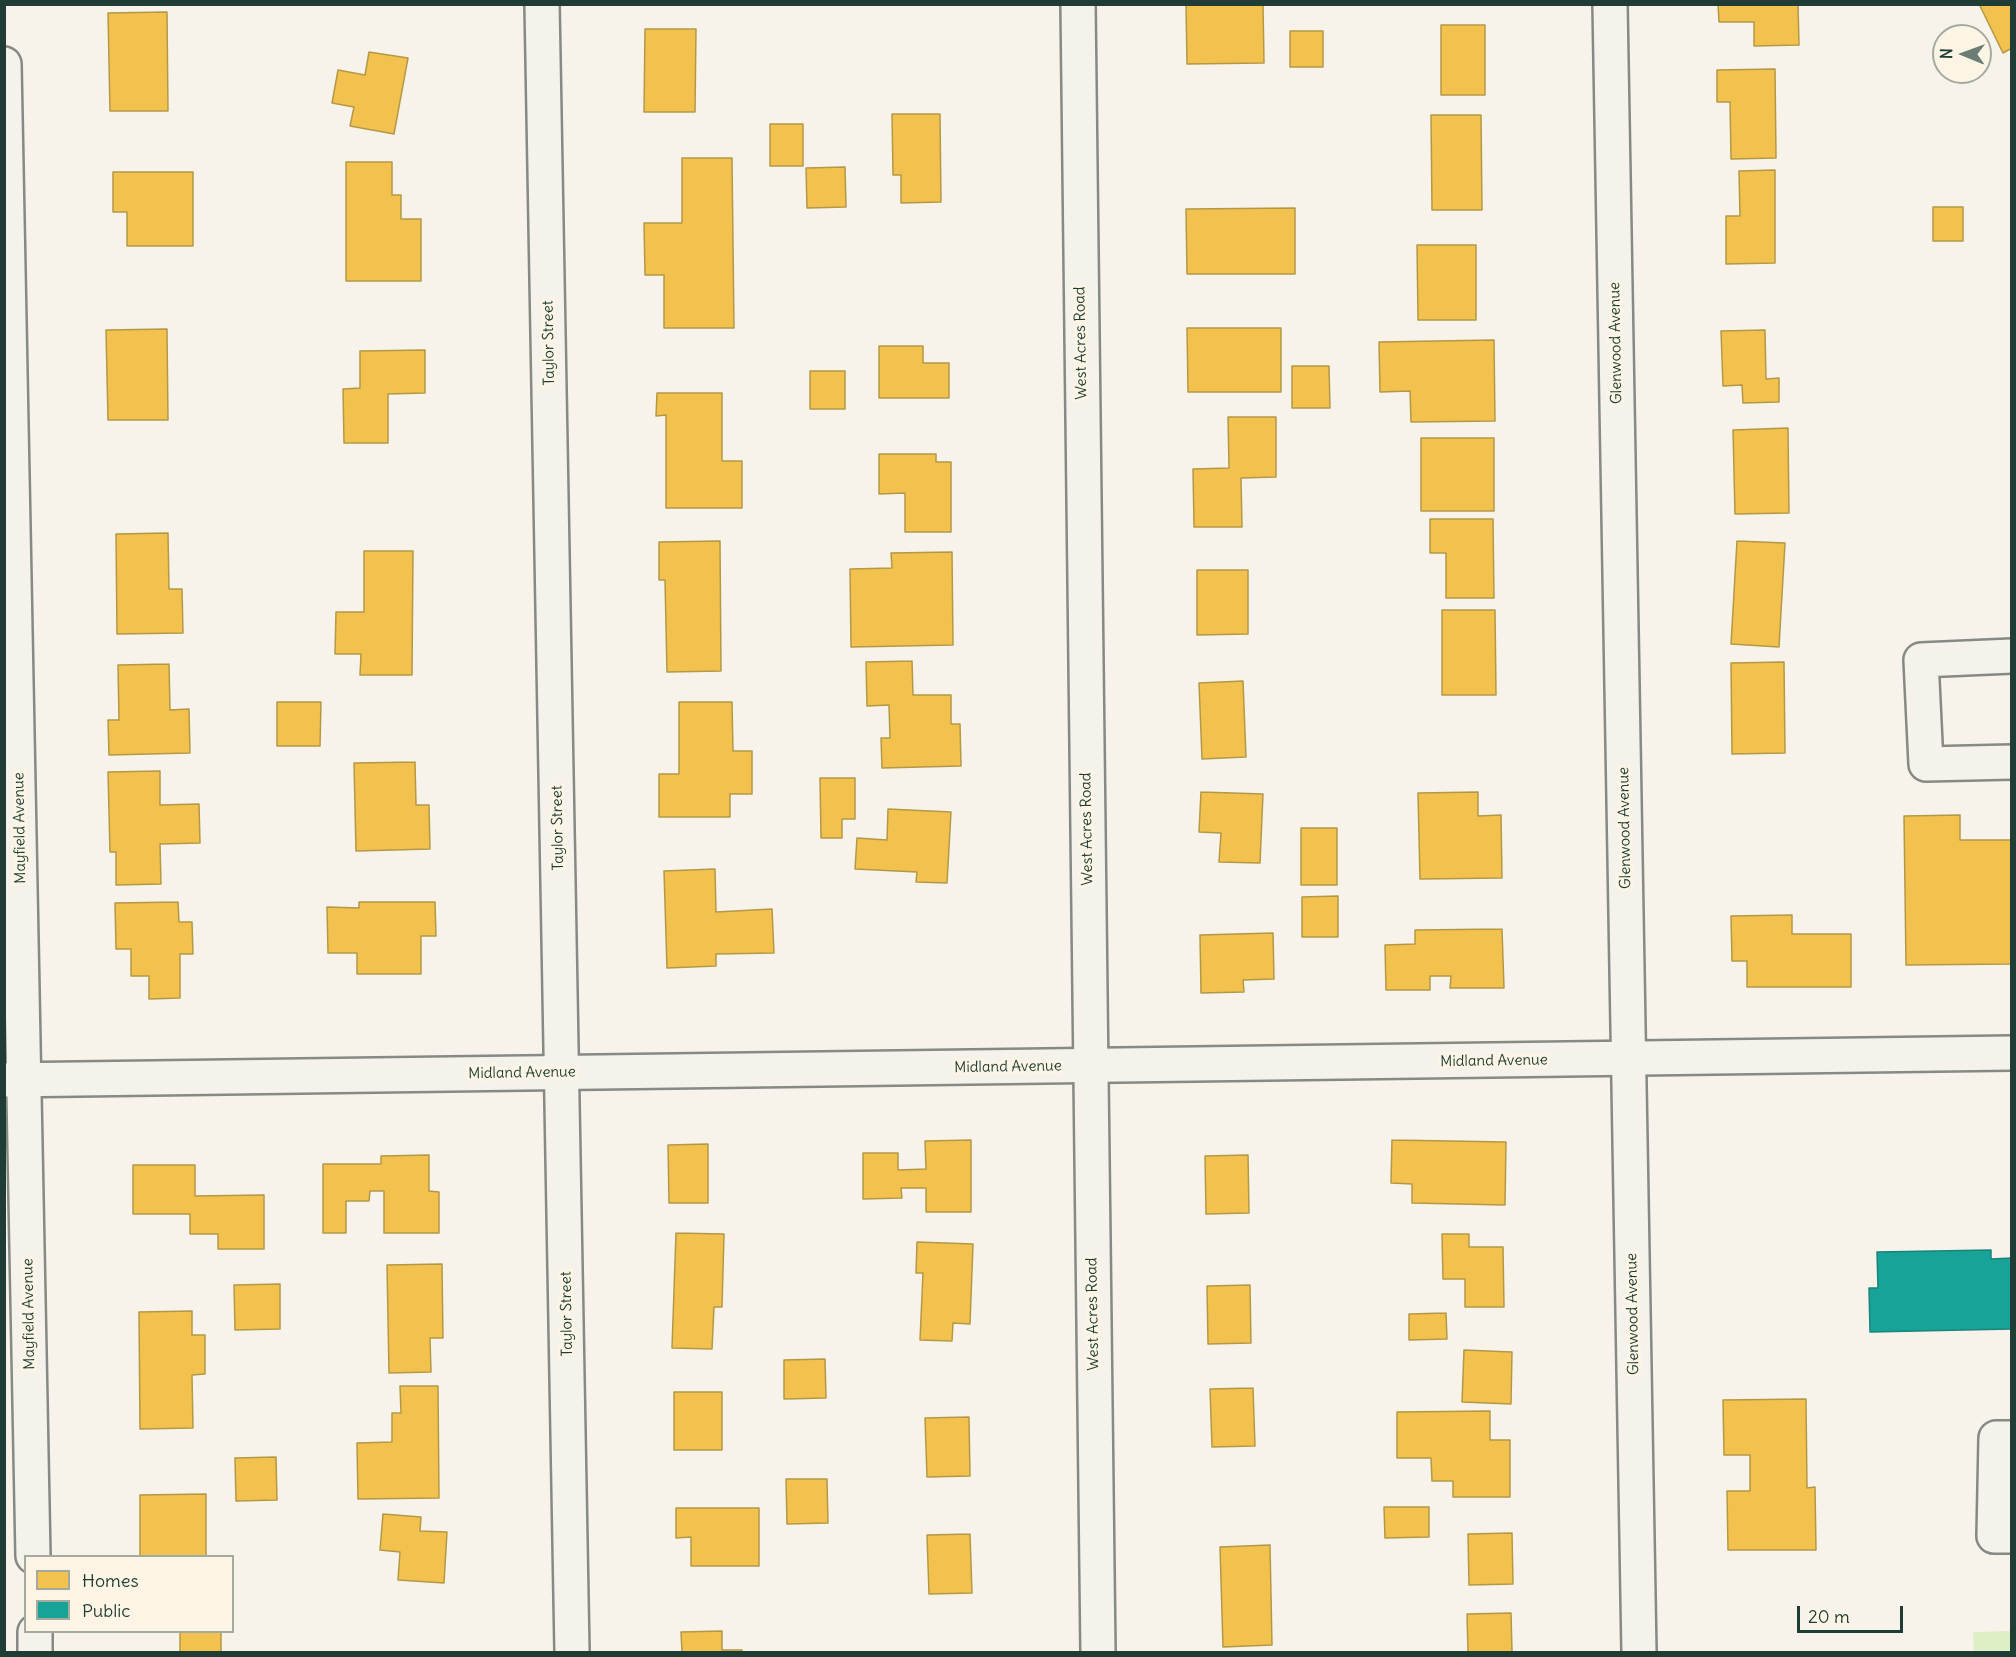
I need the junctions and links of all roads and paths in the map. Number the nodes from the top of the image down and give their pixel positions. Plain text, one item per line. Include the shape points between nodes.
1 (542, 4) edge
2 (1078, 4) edge
3 (1610, 4) edge
4 (4, 64) edge
5 (2012, 656) edge
6 (2012, 762) edge
7 (2012, 1053) edge
8 (1629, 1059) junction
9 (1089, 1066) junction
10 (563, 1072) junction
11 (15, 1080) edge
12 (2012, 1438) edge
13 (2012, 1536) edge
14 (33, 1555) edge
15 (35, 1633) edge
16 (35, 1653) edge
17 (572, 1653) edge
18 (1098, 1653) edge
19 (1639, 1653) edge

1 - 10 street, Taylor Street
2 - 9 street, West Acres Road
3 - 8 street, Glenwood Avenue
4 - 11 street, Mayfield Avenue
5 - 6 street via 1921,660 1926,764
7 - 8 street, Midland Avenue
8 - 9 street, Midland Avenue
8 - 19 street, Glenwood Avenue
9 - 10 street, Midland Avenue
9 - 18 street, West Acres Road
10 - 11 street, Midland Avenue
10 - 17 street, Taylor Street
11 - 14 street, Mayfield Avenue
12 - 13 street via 1996,1438 1994,1536
15 - 16 street

